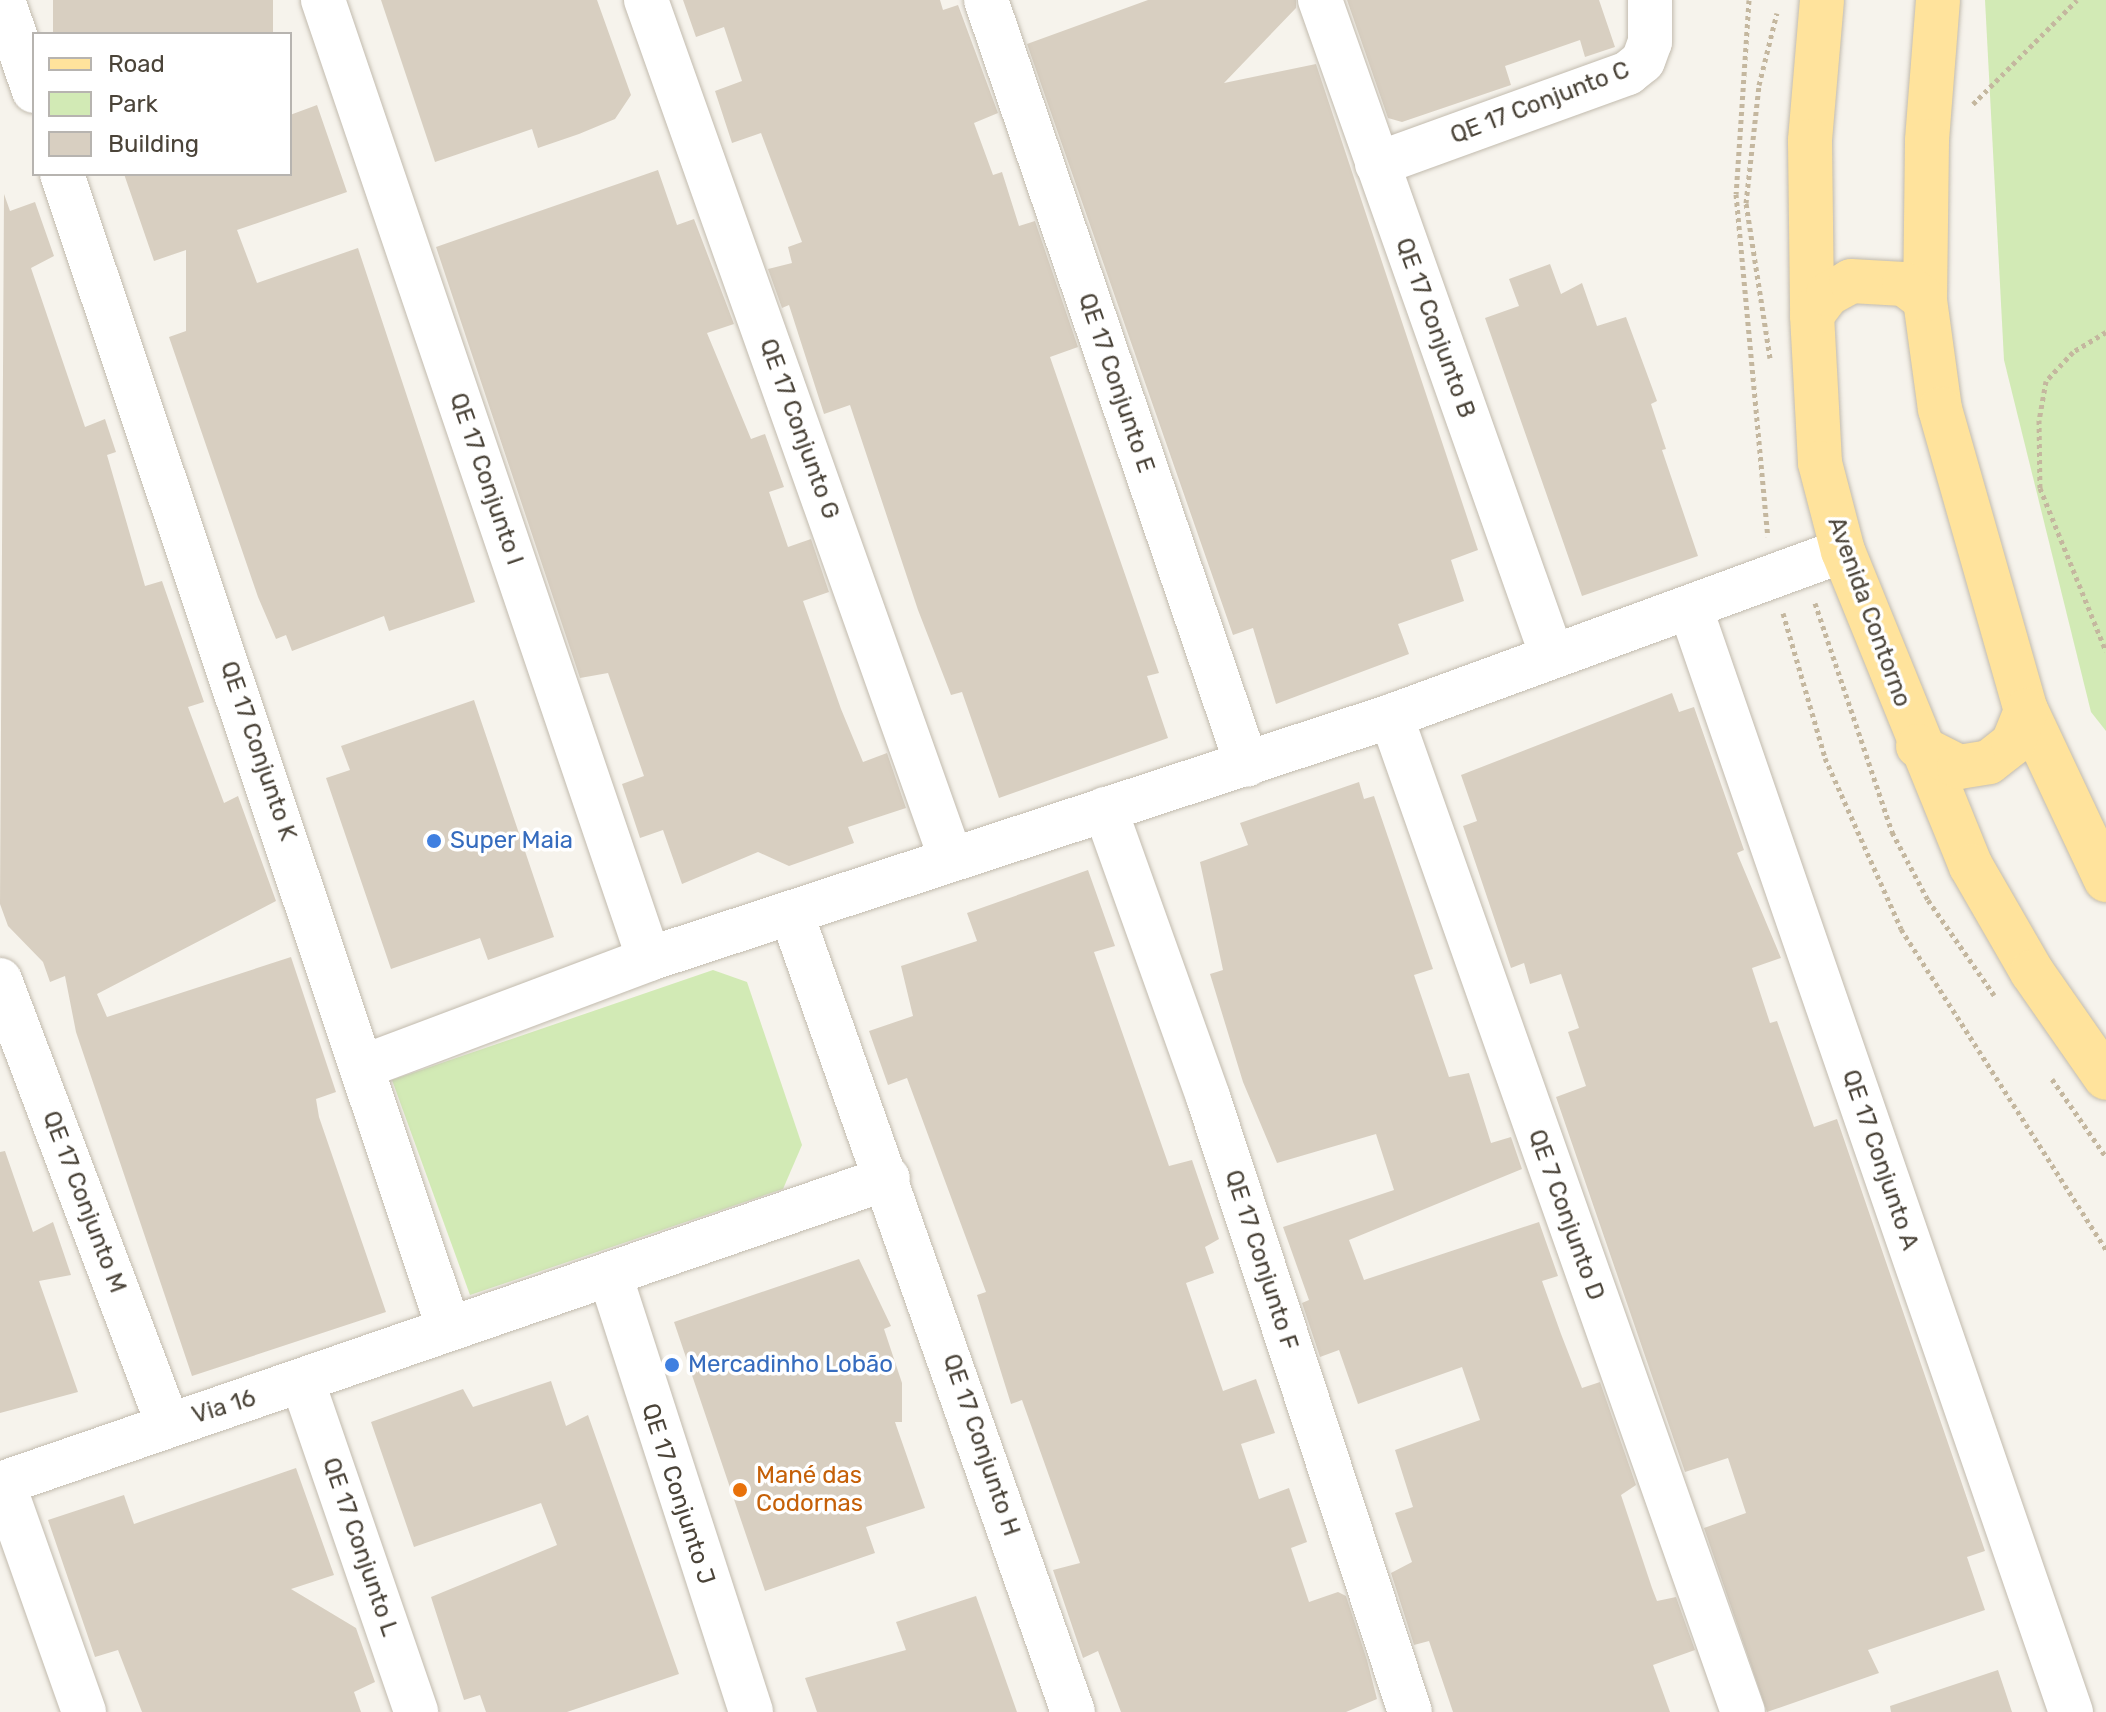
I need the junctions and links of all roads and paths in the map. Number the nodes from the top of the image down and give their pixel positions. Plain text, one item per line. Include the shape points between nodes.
1 (3, 0) edge
2 (323, 0) edge
3 (646, 0) edge
4 (986, 0) edge
5 (1320, 0) edge
6 (1650, 0) edge
7 (1822, 0) edge
8 (1938, 0) edge
9 (2077, 0) edge
10 (32, 85) edge
11 (1927, 141) junction
12 (1377, 164) junction
13 (63, 176) edge
14 (1925, 300) junction
15 (1812, 315) junction
16 (2106, 332) edge
17 (1843, 551) junction
18 (1690, 607) junction
19 (2106, 651) edge
20 (1552, 656) junction
21 (2026, 710) junction
22 (1391, 716) junction
23 (1918, 746) junction
24 (1247, 765) junction
25 (1105, 809) junction
26 (951, 859) junction
27 (2106, 880) edge
28 (792, 915) junction
29 (649, 959) junction
30 (0, 980) edge
31 (365, 1066) junction
32 (2106, 1078) edge
33 (888, 1178) junction
34 (610, 1275) junction
35 (449, 1329) junction
36 (303, 1383) junction
37 (168, 1425) junction
38 (1, 1484) edge
39 (84, 1712) edge
40 (416, 1712) edge
41 (751, 1712) edge
42 (1073, 1712) edge
43 (1410, 1712) edge
44 (1743, 1712) edge
45 (2071, 1712) edge

1 - 10 street
2 - 29 street, QE 17 Conjunto I
3 - 26 street, QE 17 Conjunto G
4 - 24 street, QE 17 Conjunto E
5 - 12 street, QE 17 Conjunto B
6 - 12 street, QE 17 Conjunto C via 1650,42 1628,73
7 - 15 main road, Avenida Contorno via 1810,141
8 - 11 main road
9 - 11 path via 1956,121
11 - 14 main road
12 - 20 street, QE 17 Conjunto B
13 - 31 street, QE 17 Conjunto K
14 - 15 main road via 1904,284 1878,277 1851,281 1828,294
14 - 21 main road via 1960,495
15 - 17 main road, Avenida Contorno via 1820,463
16 - 19 path via 2073,352 2046,381 2039,420 2040,488
17 - 18 street
17 - 23 main road, Avenida Contorno
18 - 20 street
18 - 45 street, QE 17 Conjunto A
20 - 22 street
21 - 23 main road via 2013,743 1989,762 1959,767
21 - 27 main road
22 - 24 street
22 - 44 street, QE 7 Conjunto D
23 - 32 main road, Avenida Contorno via 1971,866 2032,972
24 - 25 street
25 - 26 street
25 - 43 street, QE 17 Conjunto F via 1208,1097
26 - 28 street
28 - 29 street
28 - 33 street, QE 17 Conjunto H
29 - 31 street
30 - 37 street, QE 17 Conjunto M
31 - 35 street, QE 17 Conjunto K
33 - 34 street, Via 16
33 - 42 street, QE 17 Conjunto H
34 - 35 street, Via 16
34 - 41 street, QE 17 Conjunto J
35 - 36 street, Via 16
36 - 37 street, Via 16
36 - 40 street, QE 17 Conjunto L
37 - 38 street, Via 16
38 - 39 street

